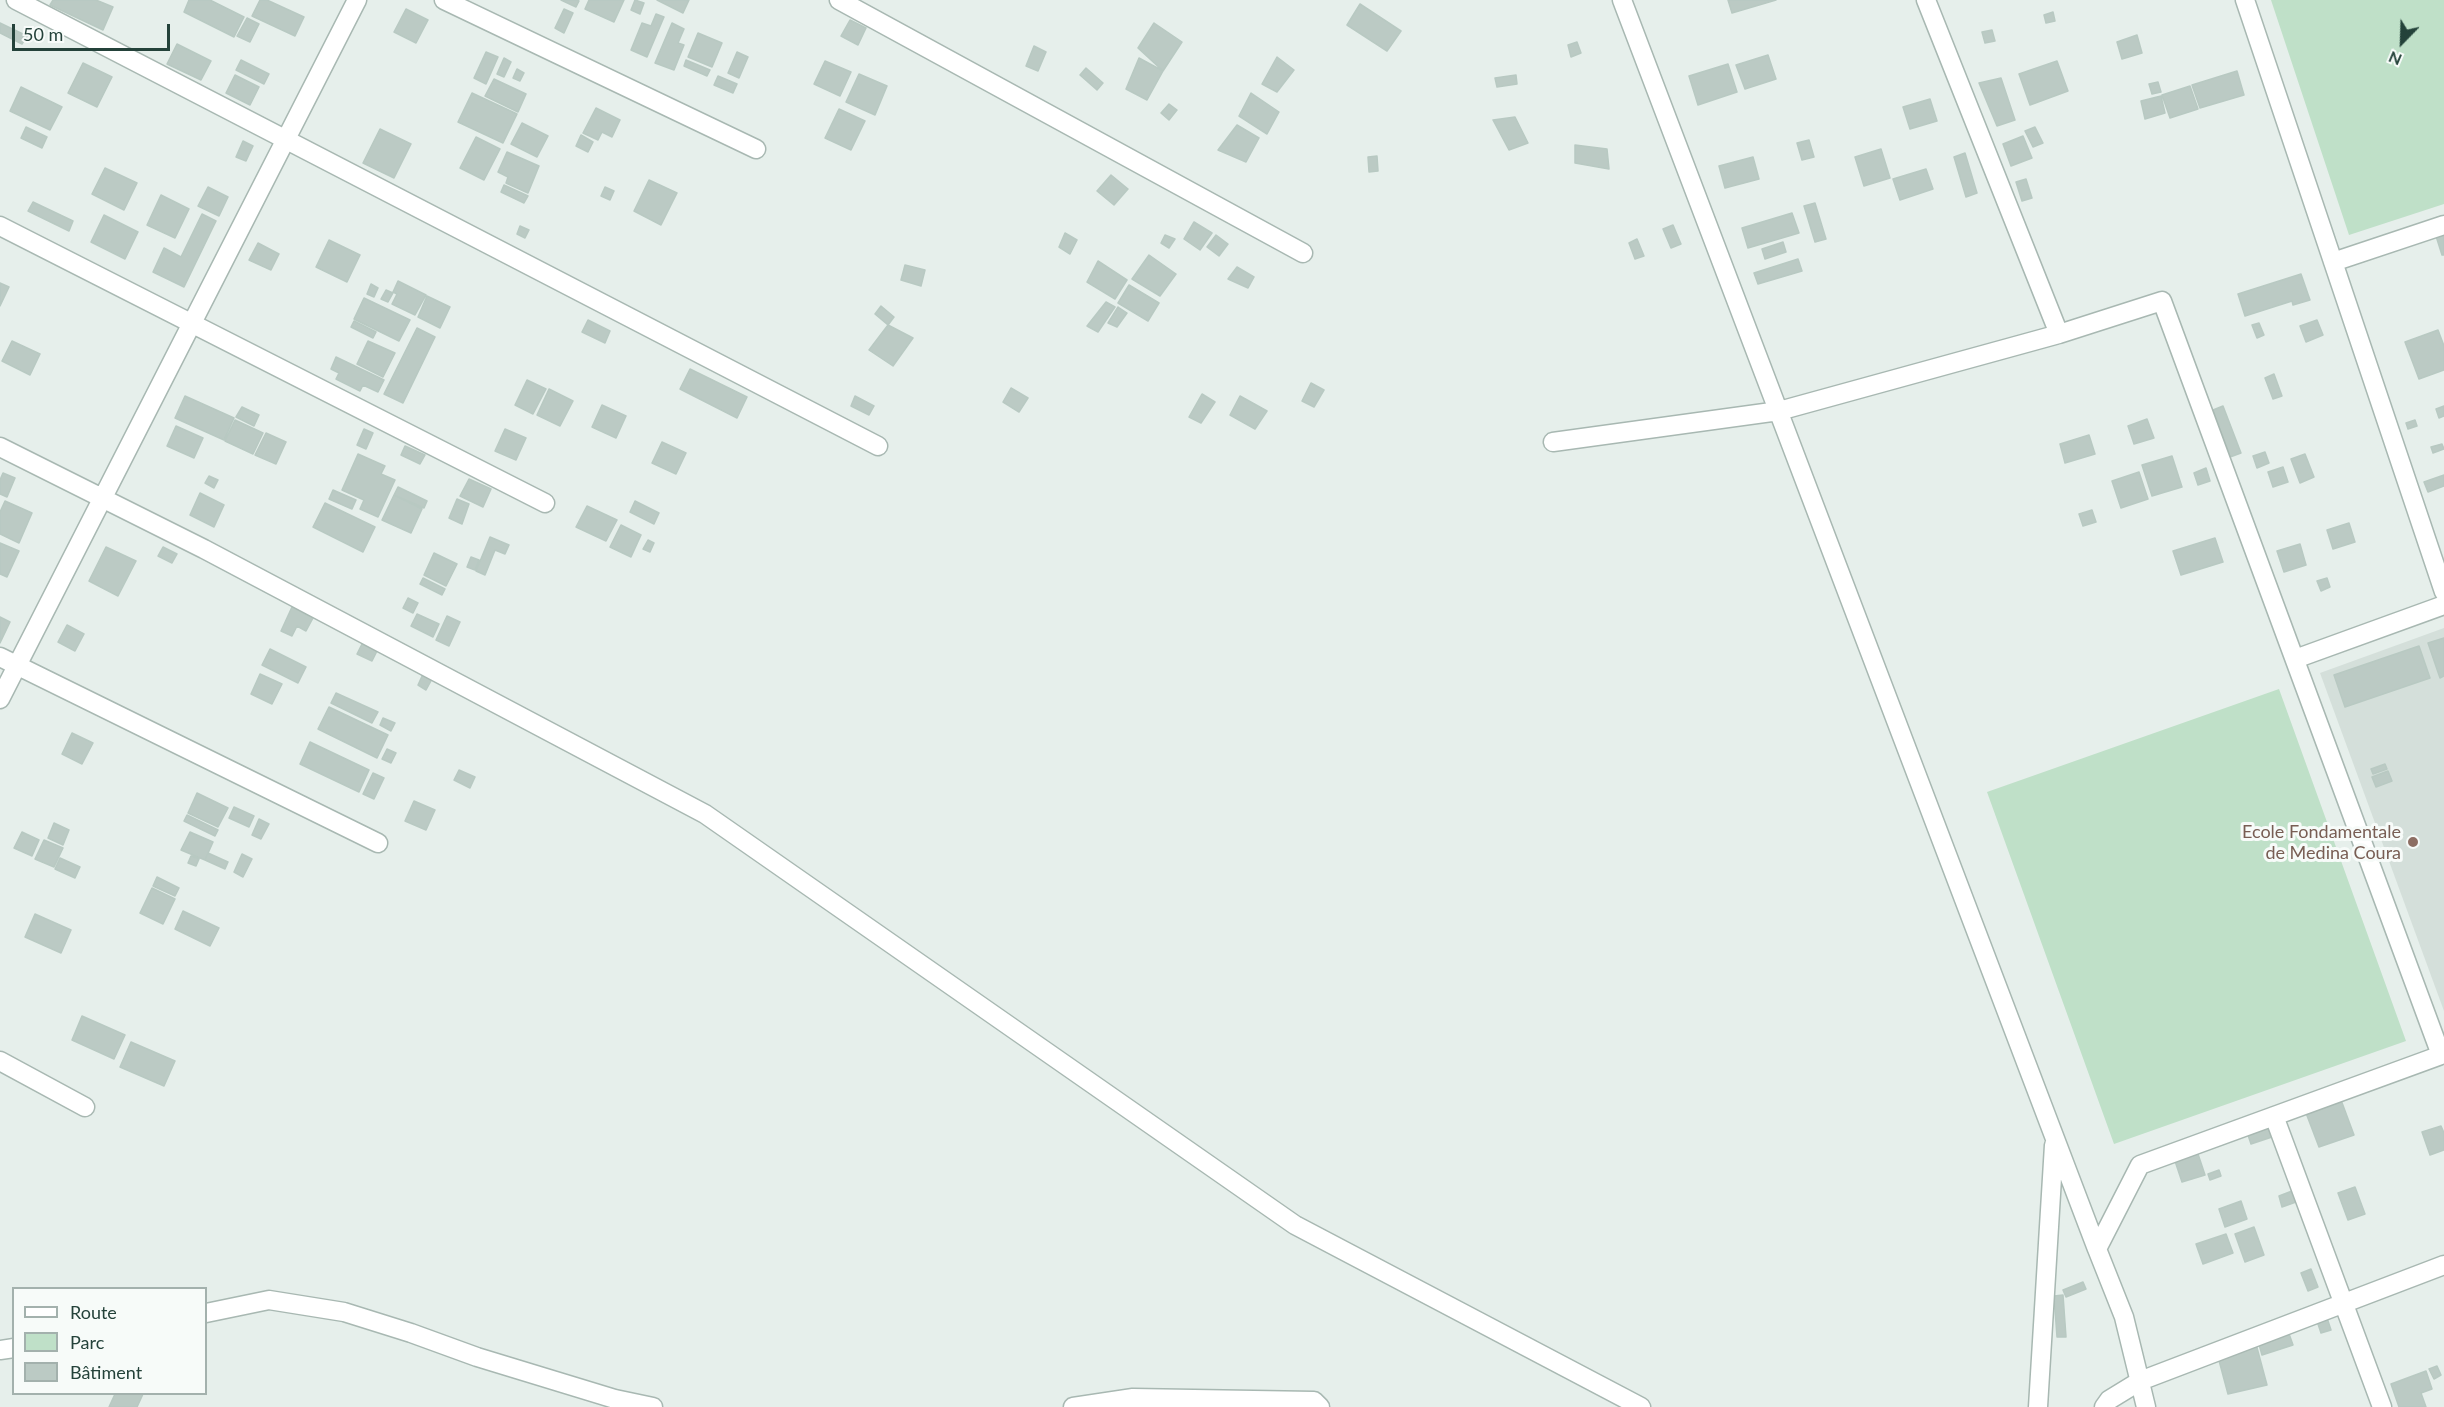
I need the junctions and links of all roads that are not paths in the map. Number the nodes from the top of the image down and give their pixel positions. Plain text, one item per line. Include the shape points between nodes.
1 (16, 0) edge
2 (357, 0) edge
3 (444, 0) edge
4 (839, 0) edge
5 (1622, 0) edge
6 (1926, 0) edge
7 (2245, 0) edge
8 (285, 140) junction
9 (756, 148) dead end
10 (2444, 225) edge
11 (0, 226) edge
12 (1304, 253) dead end
13 (2333, 262) junction
14 (192, 324) junction
15 (2058, 334) junction
16 (1779, 411) junction
17 (1553, 442) dead end
18 (878, 446) dead end
19 (0, 447) edge
20 (102, 498) junction
21 (545, 503) dead end
22 (2444, 592) edge
23 (2444, 604) edge
24 (0, 657) edge
25 (2295, 659) junction
26 (17, 665) junction
27 (0, 699) edge
28 (378, 843) dead end
29 (2443, 1054) edge
30 (0, 1061) edge
31 (85, 1107) dead end
32 (2274, 1116) junction
33 (2054, 1137) junction
34 (2097, 1250) junction
35 (2444, 1265) edge
36 (2343, 1302) junction
37 (207, 1313) edge
38 (2140, 1381) junction
39 (653, 1407) edge
40 (1073, 1407) edge
41 (1320, 1407) edge
42 (1641, 1407) edge
43 (2038, 1407) edge
44 (2104, 1407) edge
45 (2146, 1407) edge
46 (2382, 1407) edge

1 - 8 street
2 - 8 street
3 - 9 street
4 - 12 street
5 - 16 street
6 - 15 street
7 - 13 street
8 - 14 street
8 - 18 street
10 - 13 street
11 - 14 street
13 - 22 street
14 - 20 street
14 - 21 street
15 - 16 street
15 - 25 street via 2162,301
16 - 17 street
16 - 33 street
19 - 20 street
20 - 26 street
20 - 42 street via 705,814 1295,1225
23 - 25 street
24 - 26 street
25 - 29 street
26 - 27 street
26 - 28 street
29 - 32 street
30 - 31 street
32 - 34 street via 2140,1165
32 - 36 street
33 - 34 street
33 - 43 street
34 - 38 street via 2124,1317
35 - 36 street
36 - 38 street
36 - 46 street
37 - 39 street via 269,1300 344,1312 615,1400
38 - 44 street
38 - 45 street
40 - 41 street via 1133,1398 1314,1401

